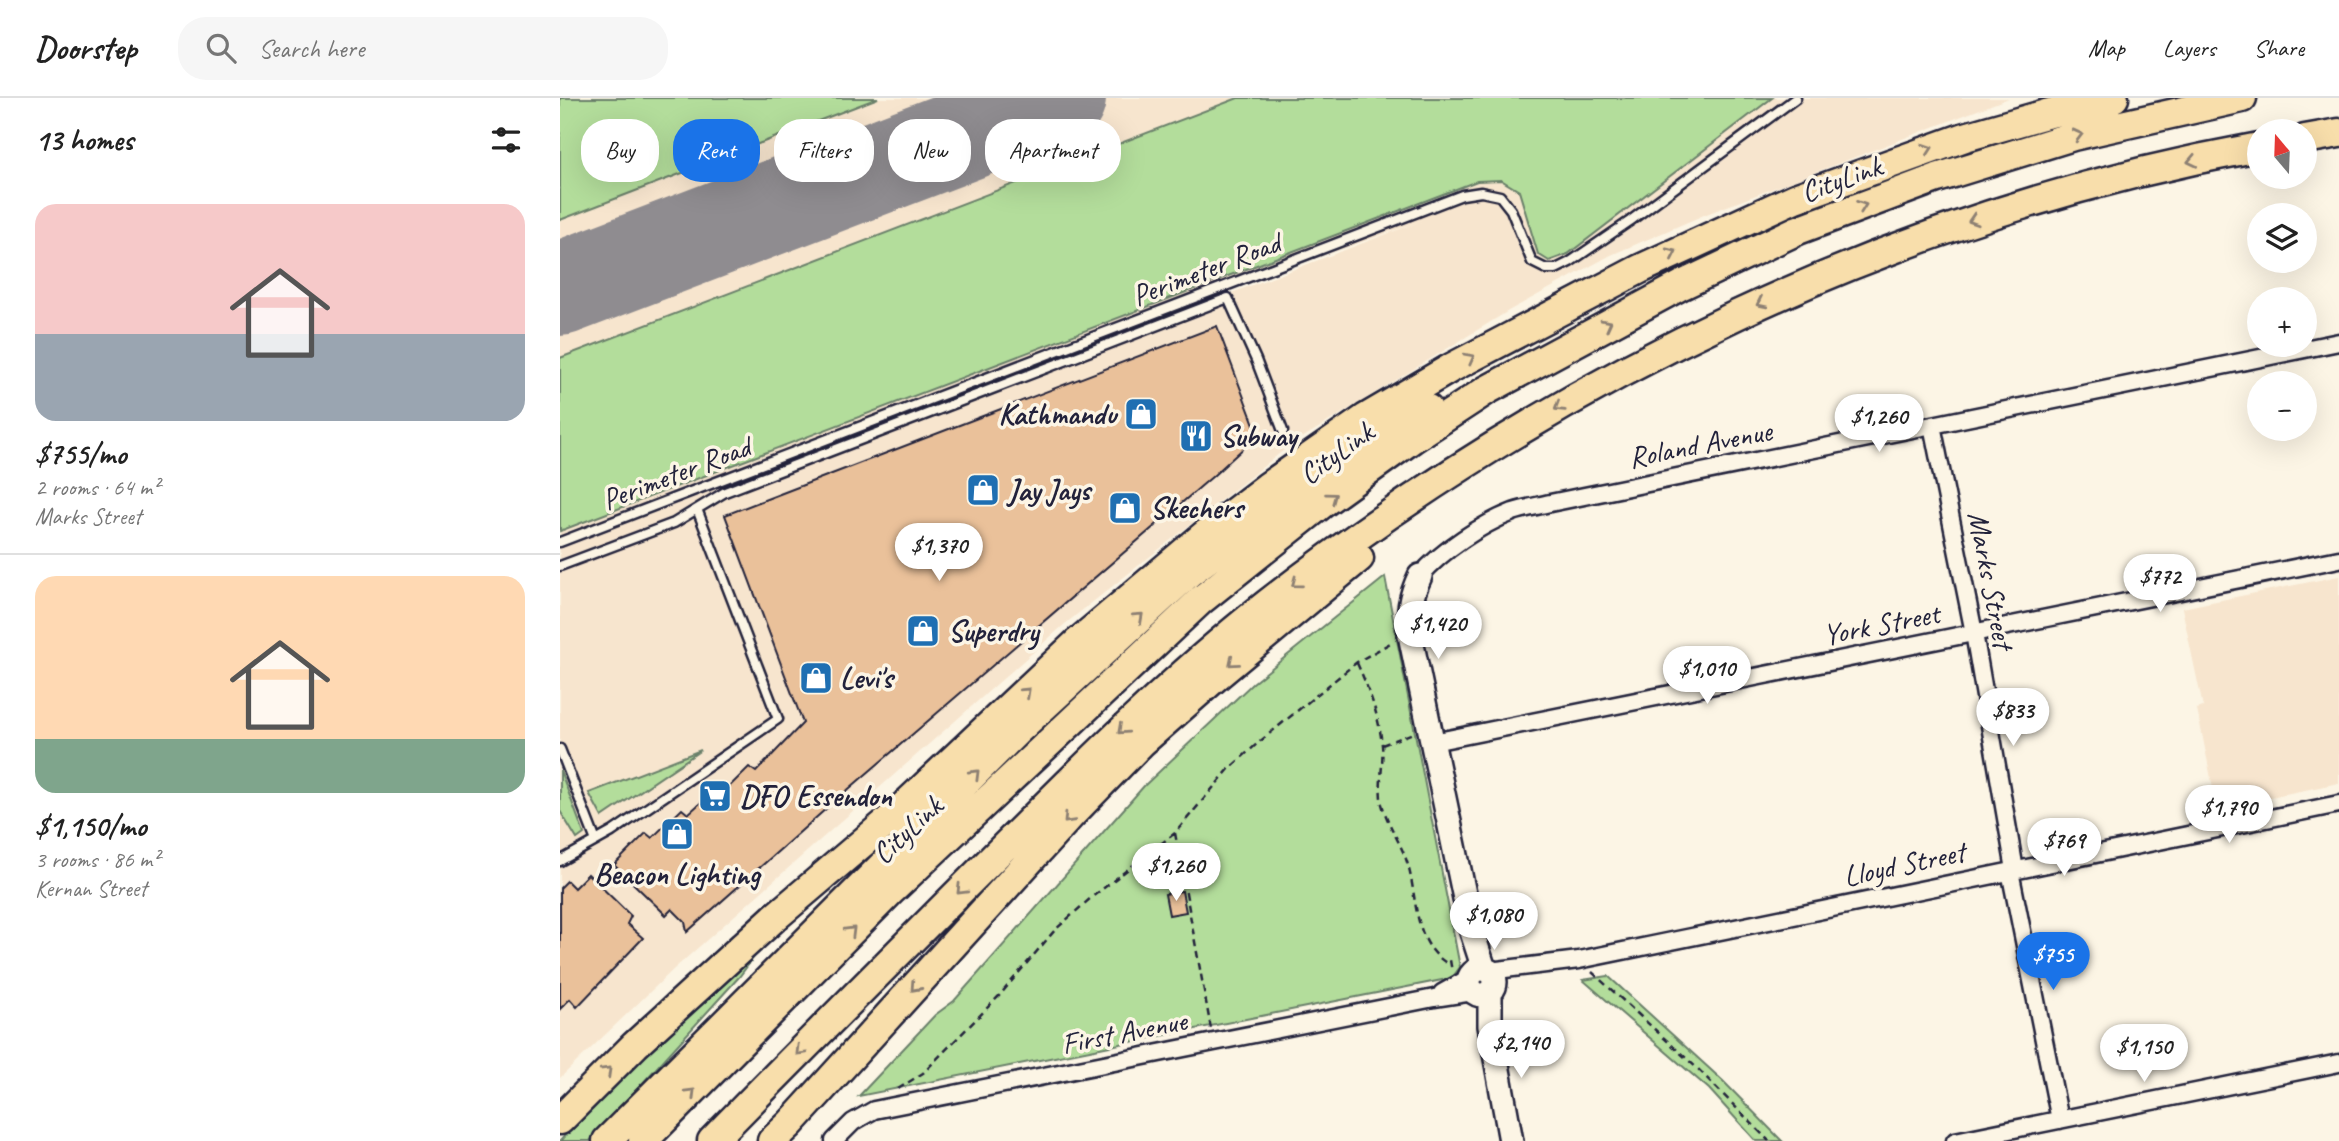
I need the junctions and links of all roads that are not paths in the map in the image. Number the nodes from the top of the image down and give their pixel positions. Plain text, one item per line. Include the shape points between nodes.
1 (1796, 98) edge
2 (2114, 98) edge
3 (2242, 98) edge
4 (2339, 133) edge
5 (2317, 137) edge
6 (2247, 150) edge
7 (1579, 339) junction
8 (2339, 342) edge
9 (1932, 425) junction
10 (1283, 431) dead end
11 (1493, 447) junction
12 (697, 509) junction
13 (560, 542) edge
14 (2339, 559) edge
15 (560, 566) edge
16 (1420, 576) joint
17 (1974, 634) junction
18 (1431, 734) junction
19 (560, 749) edge
20 (2339, 804) edge
21 (887, 822) junction
22 (596, 841) junction
23 (560, 860) edge
24 (2012, 870) junction
25 (1478, 982) junction
26 (2339, 1063) edge
27 (684, 1065) junction
28 (560, 1120) edge
29 (2060, 1120) junction
30 (2038, 1133) edge
31 (780, 1135) edge
32 (607, 1141) edge
33 (643, 1141) edge
34 (712, 1141) edge
35 (834, 1141) edge
36 (1511, 1141) edge
37 (1955, 1141) edge

1 - 13 lane, Perimeter Road via 1630,221 1556,269 1532,262 1511,210 1500,196 1462,195
21 -> 2 highway via 1078,642 1207,533 1321,448 1399,398 1640,269 1795,198 1965,137
7 -> 3 highway, CityLink via 1798,230 1925,183 2073,136
4 - 5 highway
6 -> 11 highway via 2029,202 1866,258 1682,341 1580,394
27 -> 7 highway via 1015,733 1190,572 1375,439 1465,390
33 -> 7 highway, CityLink via 892,890 1201,600 1322,503 1412,439 1487,390
8 - 9 street, Roland Avenue
9 - 16 street, Roland Avenue via 1513,512 1447,551
9 - 17 street, Marks Street
10 - 12 lane via 1228,298 725,492
11 -> 31 highway via 1142,742
11 -> 34 highway via 1265,606 1111,740
12 - 15 lane via 674,523
12 - 22 lane via 778,719
14 - 17 street, York Street
16 - 18 street via 1408,614
17 - 18 street, York Street
17 - 24 street, Marks Street
18 - 25 street
19 - 22 lane
20 - 24 street, Lloyd Street
21 - 27 highway via 743,985
28 -> 21 highway via 698,986
22 - 23 lane
24 - 25 street, Lloyd Street via 1521,969
24 - 29 street, Marks Street
25 - 35 street, First Avenue via 1434,998 884,1108 863,1115
25 - 36 street
26 - 29 street
27 - 32 highway
29 - 30 street
30 - 37 street

